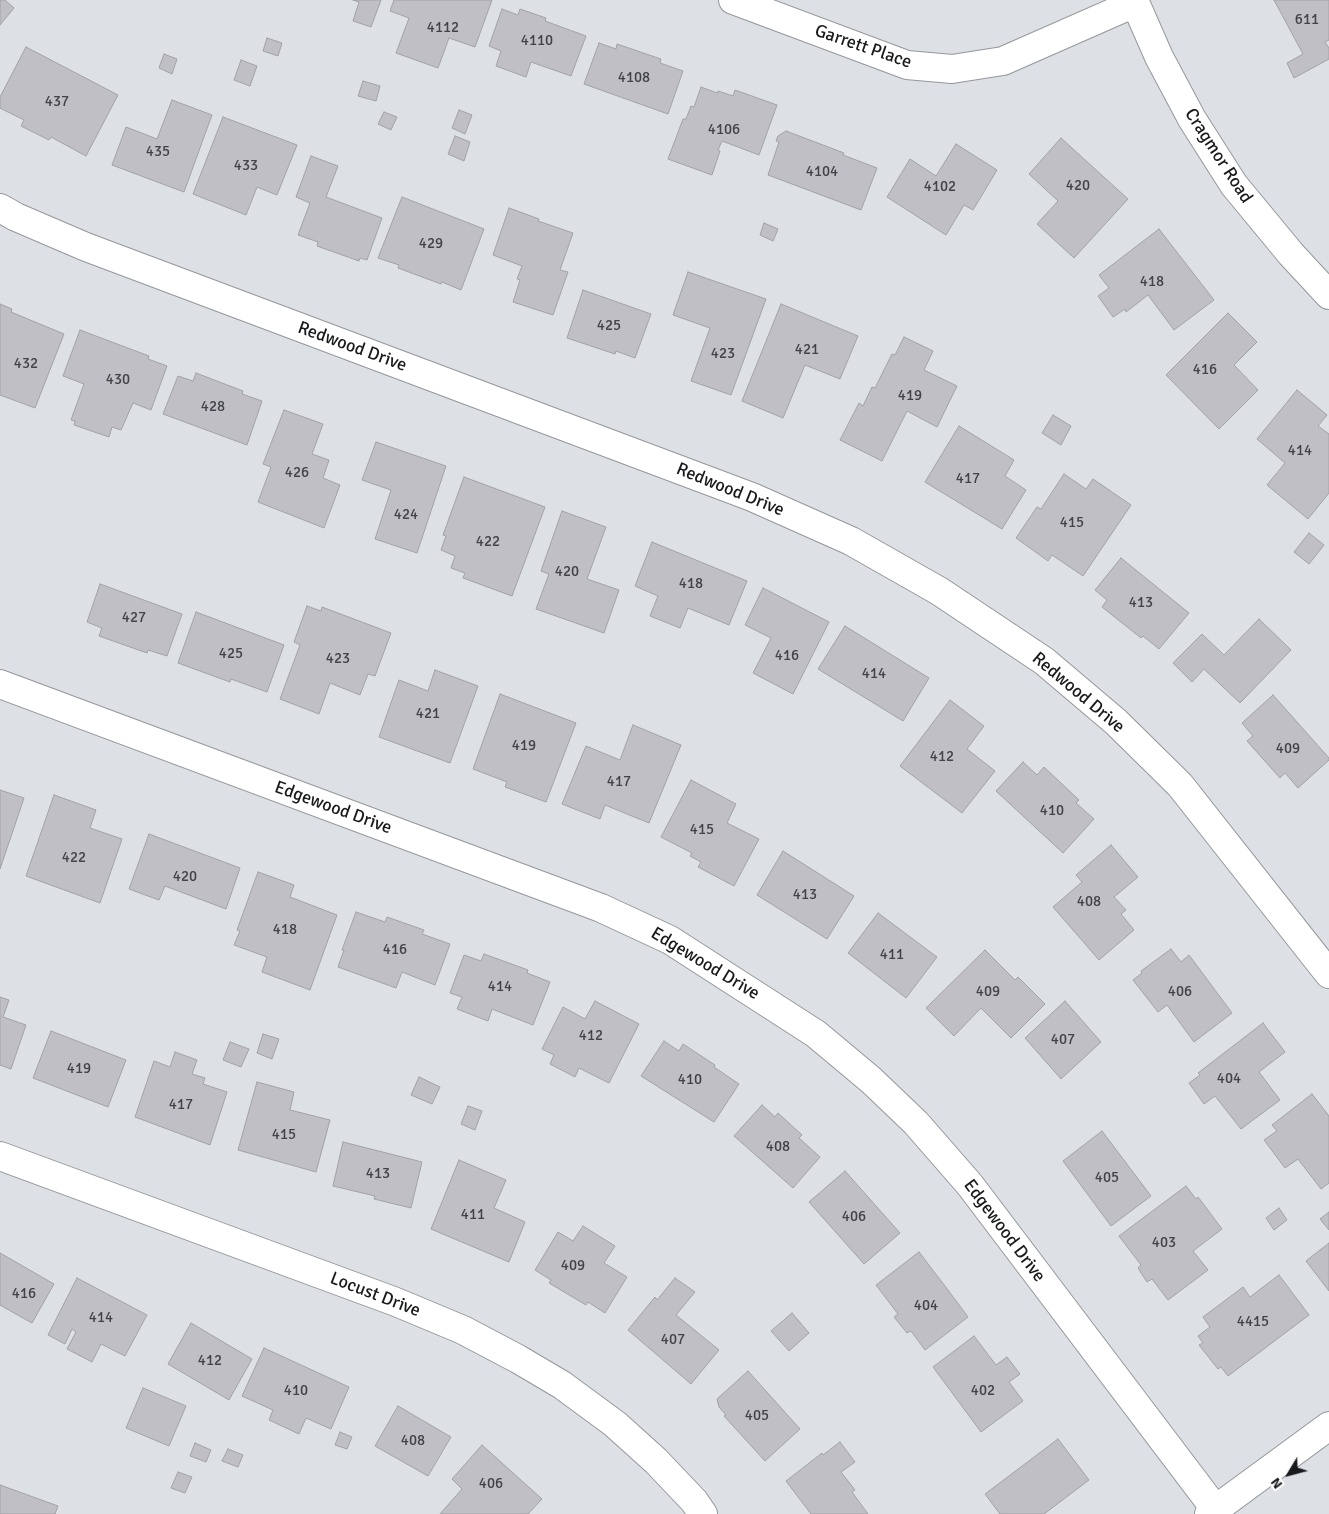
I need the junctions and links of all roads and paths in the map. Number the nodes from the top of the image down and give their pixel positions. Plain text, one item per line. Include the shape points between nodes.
1 (733, 0) edge
2 (1134, 1) edge
3 (0, 208) edge
4 (1329, 294) edge
5 (0, 684) edge
6 (1329, 974) edge
7 (0, 1156) edge
8 (1329, 1426) edge
9 (1214, 1512) edge
10 (704, 1514) edge

1 - 2 street, Garrett Place via 907,65 952,69 1003,61
2 - 4 street, Cragmor Road via 1192,119 1234,186
3 - 6 street, Redwood Drive via 86,247 752,496 851,541 939,591 1044,661 1116,722 1180,785
5 - 9 street, Edgewood Drive via 601,908 670,940 816,1034 916,1123 964,1178
7 - 10 street, Locust Drive via 396,1302 463,1330 562,1385 615,1424 656,1461
8 - 9 street

